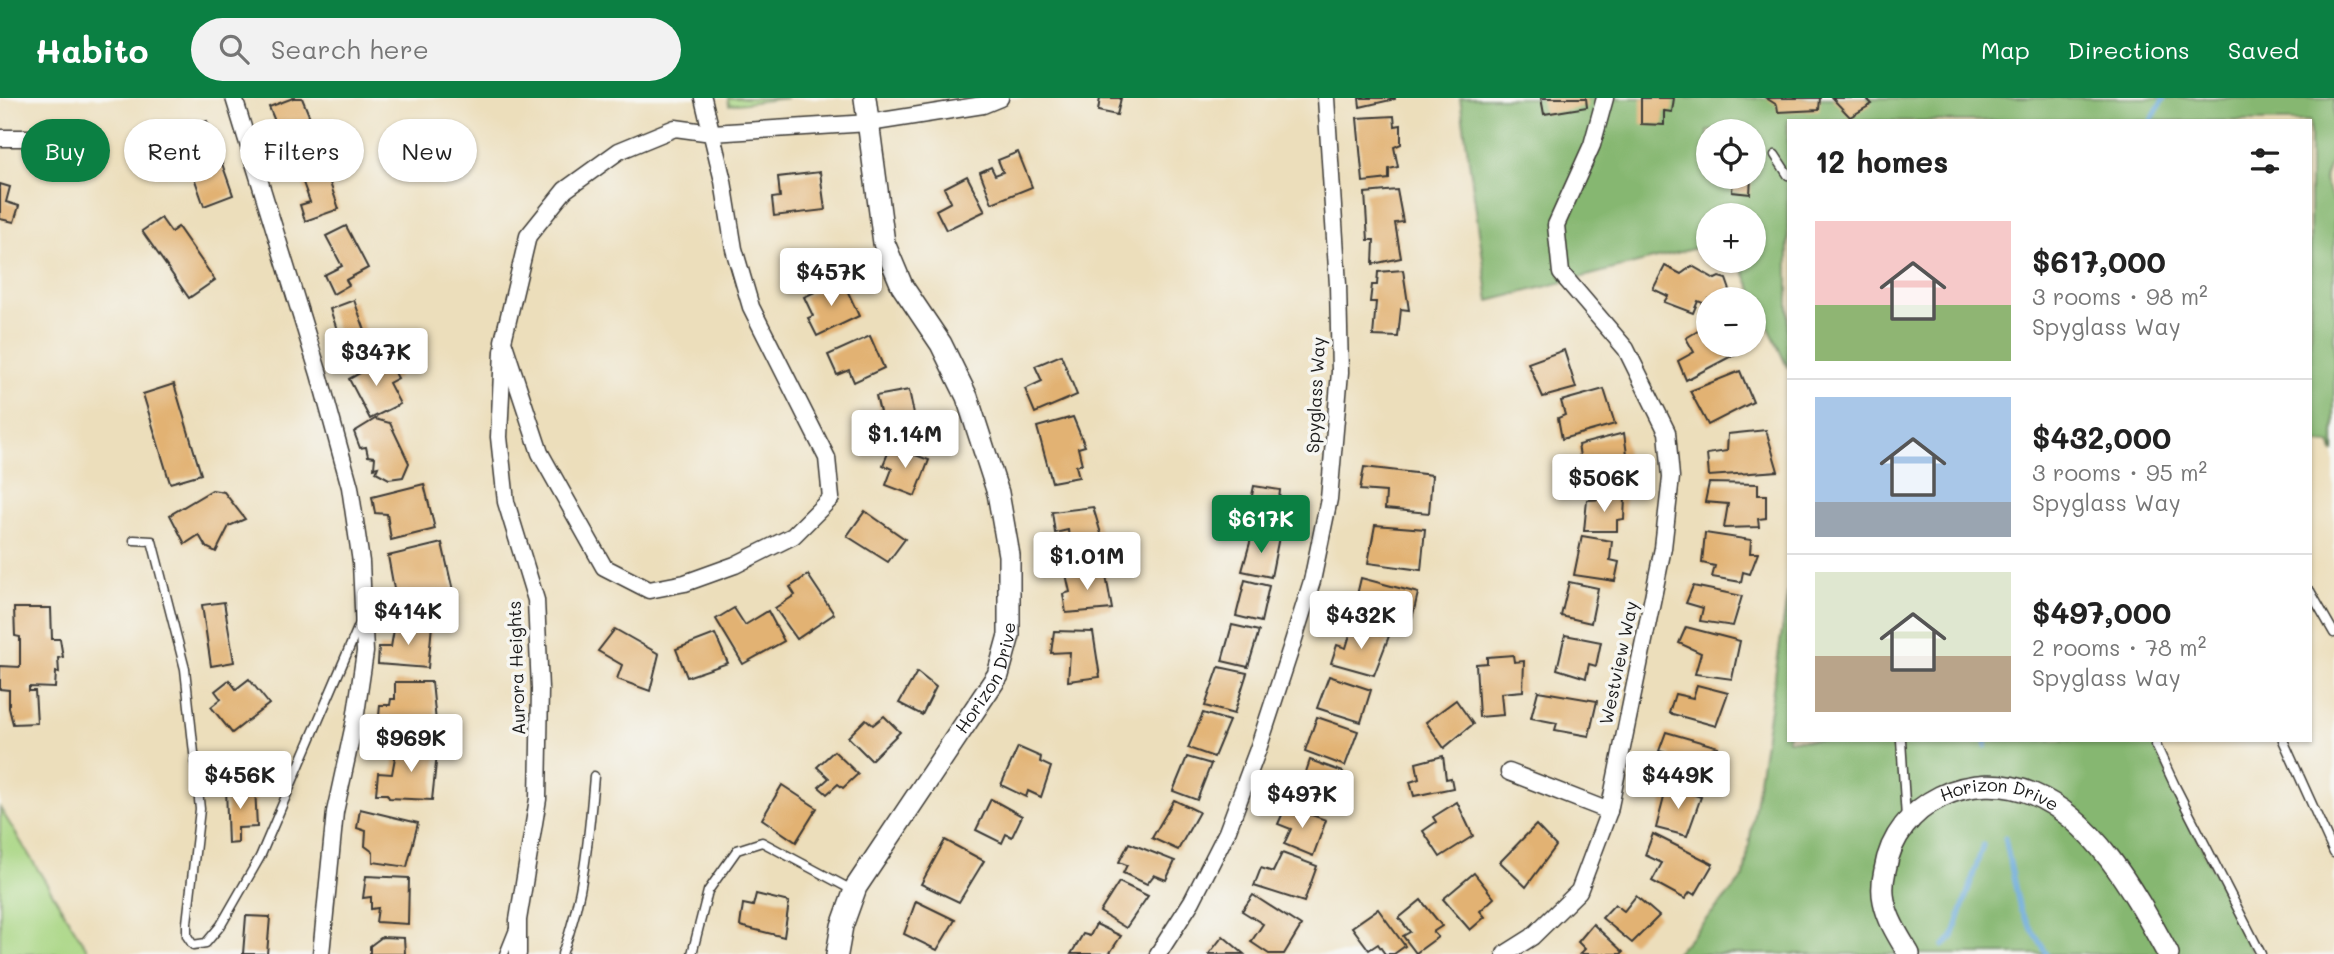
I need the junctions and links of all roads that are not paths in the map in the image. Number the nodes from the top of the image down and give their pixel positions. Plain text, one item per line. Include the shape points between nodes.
1 (234, 98) edge
2 (703, 98) edge
3 (865, 98) edge
4 (1000, 98) edge
5 (1326, 98) edge
6 (1605, 98) edge
7 (869, 122) junction
8 (712, 133) junction
9 (0, 138) edge
10 (21, 138) edge
11 (1775, 155) dead end
12 (1787, 173) edge
13 (503, 341) junction
14 (134, 540) dead end
15 (2312, 595) edge
16 (364, 614) junction
17 (2334, 633) edge
18 (1901, 742) edge
19 (2157, 742) edge
20 (2284, 742) edge
21 (1509, 772) dead end
22 (594, 776) dead end
23 (1609, 811) junction
24 (1906, 821) junction
25 (2334, 853) edge
26 (854, 892) junction
27 (518, 920) junction
28 (321, 954) edge
29 (504, 954) edge
30 (518, 954) edge
31 (562, 954) edge
32 (692, 954) edge
33 (837, 954) edge
34 (1158, 954) edge
35 (1505, 954) edge
36 (1909, 954) edge
37 (2168, 954) edge
38 (2261, 954) edge

1 - 16 street via 350,487
2 - 8 street
3 - 7 street, Horizon Drive
4 - 7 street, Aurora Heights via 983,105
5 - 34 street, Spyglass Way via 1340,372 1329,499 1312,581 1231,820 1192,901
6 - 23 street, Westview Way via 1592,145 1556,225 1561,273 1626,349 1667,432 1671,477 1663,548
7 - 8 street, Aurora Heights
7 - 26 street, Horizon Drive via 884,243 902,286 941,344 967,397 998,493 1009,555 1009,635 998,675
8 - 13 street, Aurora Heights via 675,128 619,151 565,190 527,236
8 - 13 street via 734,249 751,307 827,458 831,498 793,536 735,565 649,590 604,567 540,453
9 - 10 street
11 - 12 lane
13 - 27 street, Aurora Heights via 499,437 506,502 537,600 540,689 538,799
14 - 16 lane via 152,541 186,669 200,808 187,923 193,945 206,943 222,925 260,857
15 - 17 lane
16 - 28 street via 365,652 335,813
18 - 24 lane
19 - 38 lane
20 - 25 lane
21 - 23 street
22 - 31 lane via 587,857
23 - 35 street, Westview Way via 1579,891 1532,937
24 - 36 street, Horizon Drive via 1887,855 1883,900 1890,923
24 - 37 street, Horizon Drive via 1933,798 1962,788 1991,785 2035,794 2087,831 2135,894
26 - 32 lane via 762,842 737,850 708,891
26 - 33 street, Horizon Drive
27 - 29 lane
27 - 30 street, Aurora Heights

